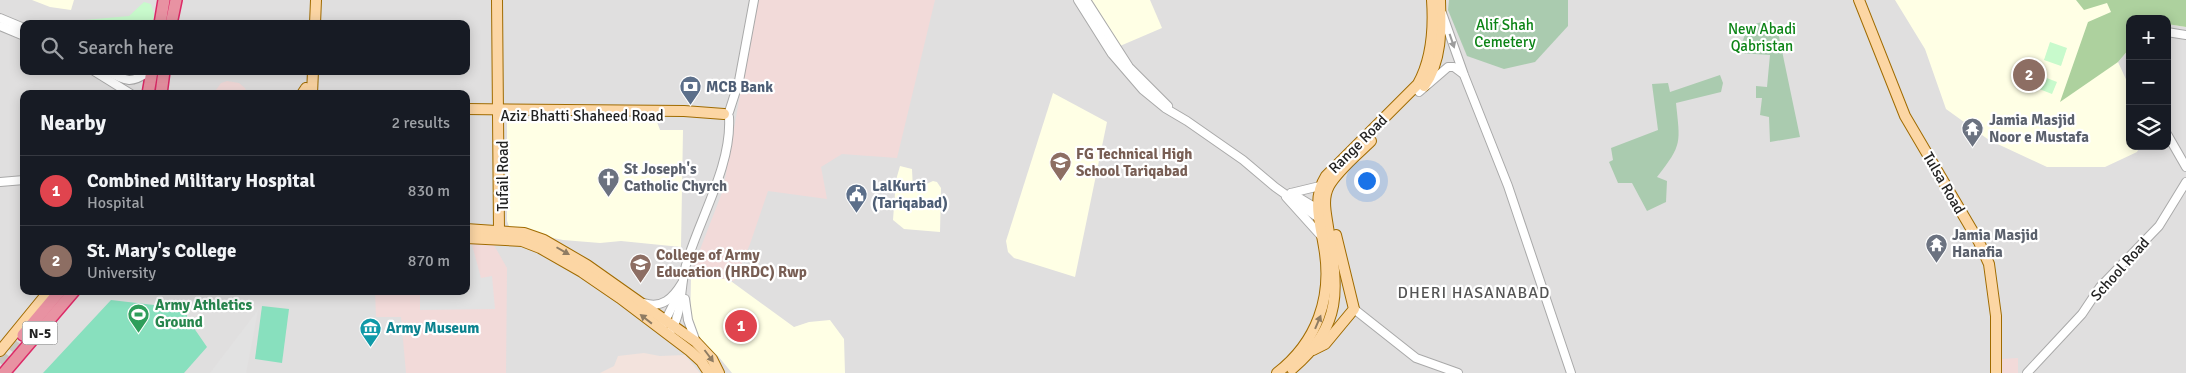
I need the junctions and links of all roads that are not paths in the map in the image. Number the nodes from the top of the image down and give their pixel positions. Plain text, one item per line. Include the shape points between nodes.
1 (164, 0) edge
2 (176, 0) edge
3 (309, 0) edge
4 (316, 0) edge
5 (497, 0) edge
6 (503, 0) edge
7 (754, 0) edge
8 (1078, 0) edge
9 (1086, 0) edge
10 (1859, 0) edge
11 (1438, 2) edge
12 (0, 18) edge
13 (161, 20) edge
14 (172, 20) edge
15 (308, 20) edge
16 (314, 20) edge
17 (0, 26) edge
18 (20, 26) edge
19 (2171, 33) edge
20 (20, 34) edge
21 (2186, 35) edge
22 (100, 75) edge
23 (115, 75) edge
24 (143, 75) edge
25 (150, 75) edge
26 (163, 75) edge
27 (306, 75) edge
28 (312, 75) edge
29 (1464, 75) junction
30 (125, 90) edge
31 (149, 90) edge
32 (161, 90) edge
33 (306, 90) edge
34 (307, 90) edge
35 (1419, 92) junction
36 (470, 110) edge
37 (500, 113) junction
38 (1174, 113) junction
39 (727, 114) junction
40 (470, 115) edge
41 (2171, 141) edge
42 (2186, 167) edge
43 (20, 180) edge
44 (0, 182) edge
45 (2186, 182) edge
46 (1320, 186) junction
47 (1287, 193) junction
48 (1324, 217) junction
49 (470, 230) edge
50 (504, 231) junction
51 (470, 238) edge
52 (1323, 238) junction
53 (684, 279) junction
54 (46, 295) edge
55 (57, 295) edge
56 (71, 295) edge
57 (639, 302) junction
58 (1354, 309) junction
59 (667, 328) junction
60 (23, 334) tunnel mouth
61 (696, 342) junction
62 (0, 351) edge
63 (1310, 352) junction
64 (4, 373) edge
65 (709, 373) edge
66 (719, 373) edge
67 (1277, 373) edge
68 (1287, 373) edge
69 (1458, 373) edge
70 (1571, 373) edge
71 (1996, 373) edge
72 (2027, 373) edge

1 - 13 highway
2 - 14 highway
3 - 15 main road
4 - 16 main road
5 - 37 main road, Tufail Road
6 - 37 main road, Tufail Road
7 - 39 street via 739,81
8 - 38 street via 1129,75
9 - 38 street via 1129,67
10 - 71 main road, Tulsa Road via 1905,116 1989,264 1996,316
11 -> 29 street
11 - 35 main road via 1436,63
11 - 46 main road, Range Road via 1431,48 1418,84 1326,176
12 - 18 street
17 - 20 street
19 - 21 street
22 - 30 street
23 - 24 street via 125,81
25 - 31 highway
26 - 32 highway
27 - 33 main road
28 - 34 main road
29 - 35 street via 1458,69 1448,67
29 - 70 street via 1508,186
35 - 48 main road via 1333,179 1326,195
36 - 37 main road, Aziz Bhatti Shaheed Road
37 - 39 main road, Aziz Bhatti Shaheed Road via 684,111
37 - 40 main road, Aziz Bhatti Shaheed Road
37 - 50 main road, Tufail Road
38 - 47 street
39 - 53 street via 729,126 722,164
41 - 42 street
43 - 44 street
45 - 72 street, School Road via 2159,226 2100,287 2082,314
46 - 47 street
46 - 48 main road, Range Road
47 - 48 street
47 - 52 street via 1293,207
48 - 52 main road, Range Road
48 - 58 main road via 1334,230
48 - 63 main road via 1334,265 1334,304 1327,326
49 - 50 main road
50 - 51 main road via 490,238
50 -> 57 main road via 544,240 587,265
59 -> 50 main road via 582,272
67 -> 52 main road, Range Road via 1304,346 1321,315 1327,281
53 - 57 street via 678,291 666,302 652,306
53 - 59 street
53 - 61 street via 686,312
54 - 62 main road
55 - 60 highway, N-5
56 - 64 highway, N-5
57 - 59 main road
58 - 63 main road via 1325,344
58 - 69 street via 1416,358
59 - 61 main road
59 - 65 main road
61 -> 66 main road via 712,359
63 - 68 main road

